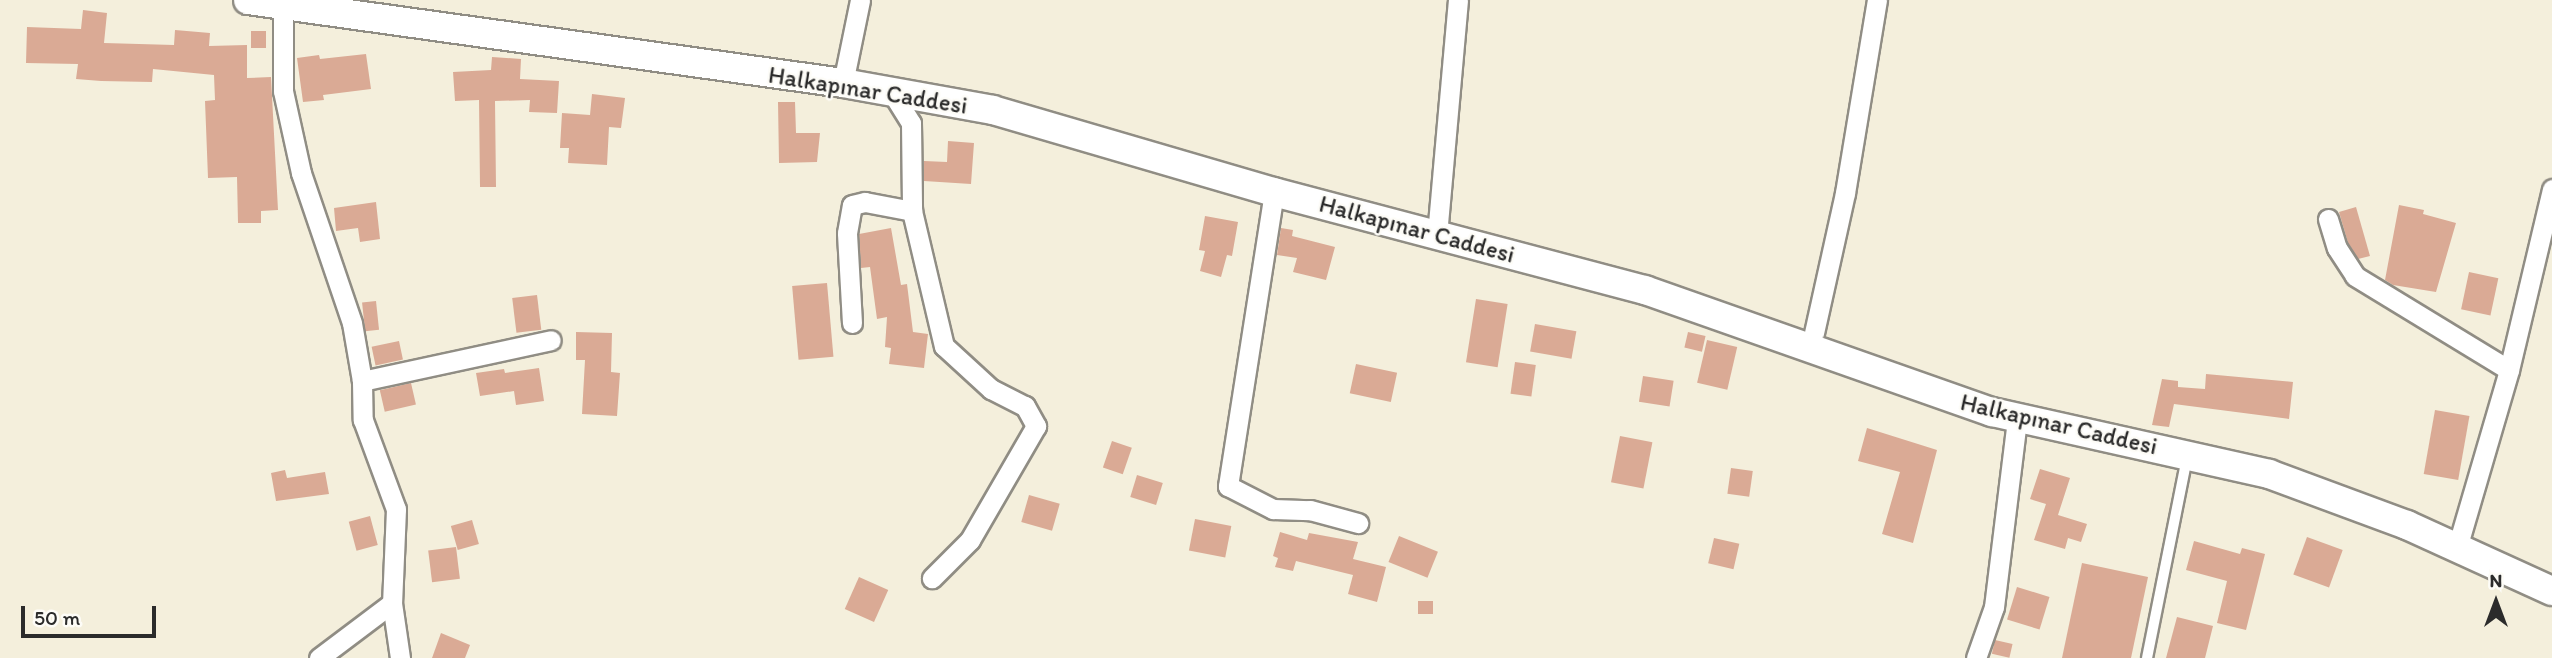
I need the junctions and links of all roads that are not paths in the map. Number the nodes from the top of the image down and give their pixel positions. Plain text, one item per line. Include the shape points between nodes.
1 (248, 0) edge
2 (860, 0) edge
3 (1458, 0) edge
4 (1877, 0) edge
5 (285, 3) edge
6 (843, 83) junction
7 (891, 91) junction
8 (2552, 189) edge
9 (1274, 192) junction
10 (912, 211) junction
11 (2328, 219) dead end
12 (1437, 235) junction
13 (852, 323) dead end
14 (1814, 334) dead end
15 (551, 340) dead end
16 (2509, 370) junction
17 (362, 381) junction
18 (2017, 419) junction
19 (2188, 453) junction
20 (1358, 523) dead end
21 (2457, 548) junction
22 (932, 578) dead end
23 (2552, 591) edge
24 (392, 603) junction
25 (319, 658) edge
26 (401, 658) edge
27 (1976, 658) edge
28 (2147, 658) edge

1 - 5 main road, Halkapınar Caddesi
2 - 6 street
3 - 12 street
4 - 14 street via 1845,193
5 - 6 main road, Halkapınar Caddesi
5 - 17 street via 283,90 301,173 352,323
6 - 7 main road, Halkapınar Caddesi
7 - 9 main road, Halkapınar Caddesi via 1003,113
7 - 10 street via 911,123
8 - 16 street
9 - 12 main road, Halkapınar Caddesi
9 - 20 street via 1228,486 1273,509 1310,510
10 - 13 street via 865,202 852,205 847,233
10 - 22 street via 944,346 991,389 1025,406 1035,426 970,540
11 - 16 street via 2337,248 2355,276
12 - 18 main road, Halkapınar Caddesi via 1645,290
15 - 17 street
16 - 21 street
17 - 24 street via 363,420 396,509
18 - 19 main road, Halkapınar Caddesi
18 - 27 street via 1994,607
19 - 21 main road, Halkapınar Caddesi via 2308,487
19 - 28 lane
21 - 23 main road, Halkapınar Caddesi
24 - 25 street
24 - 26 street

